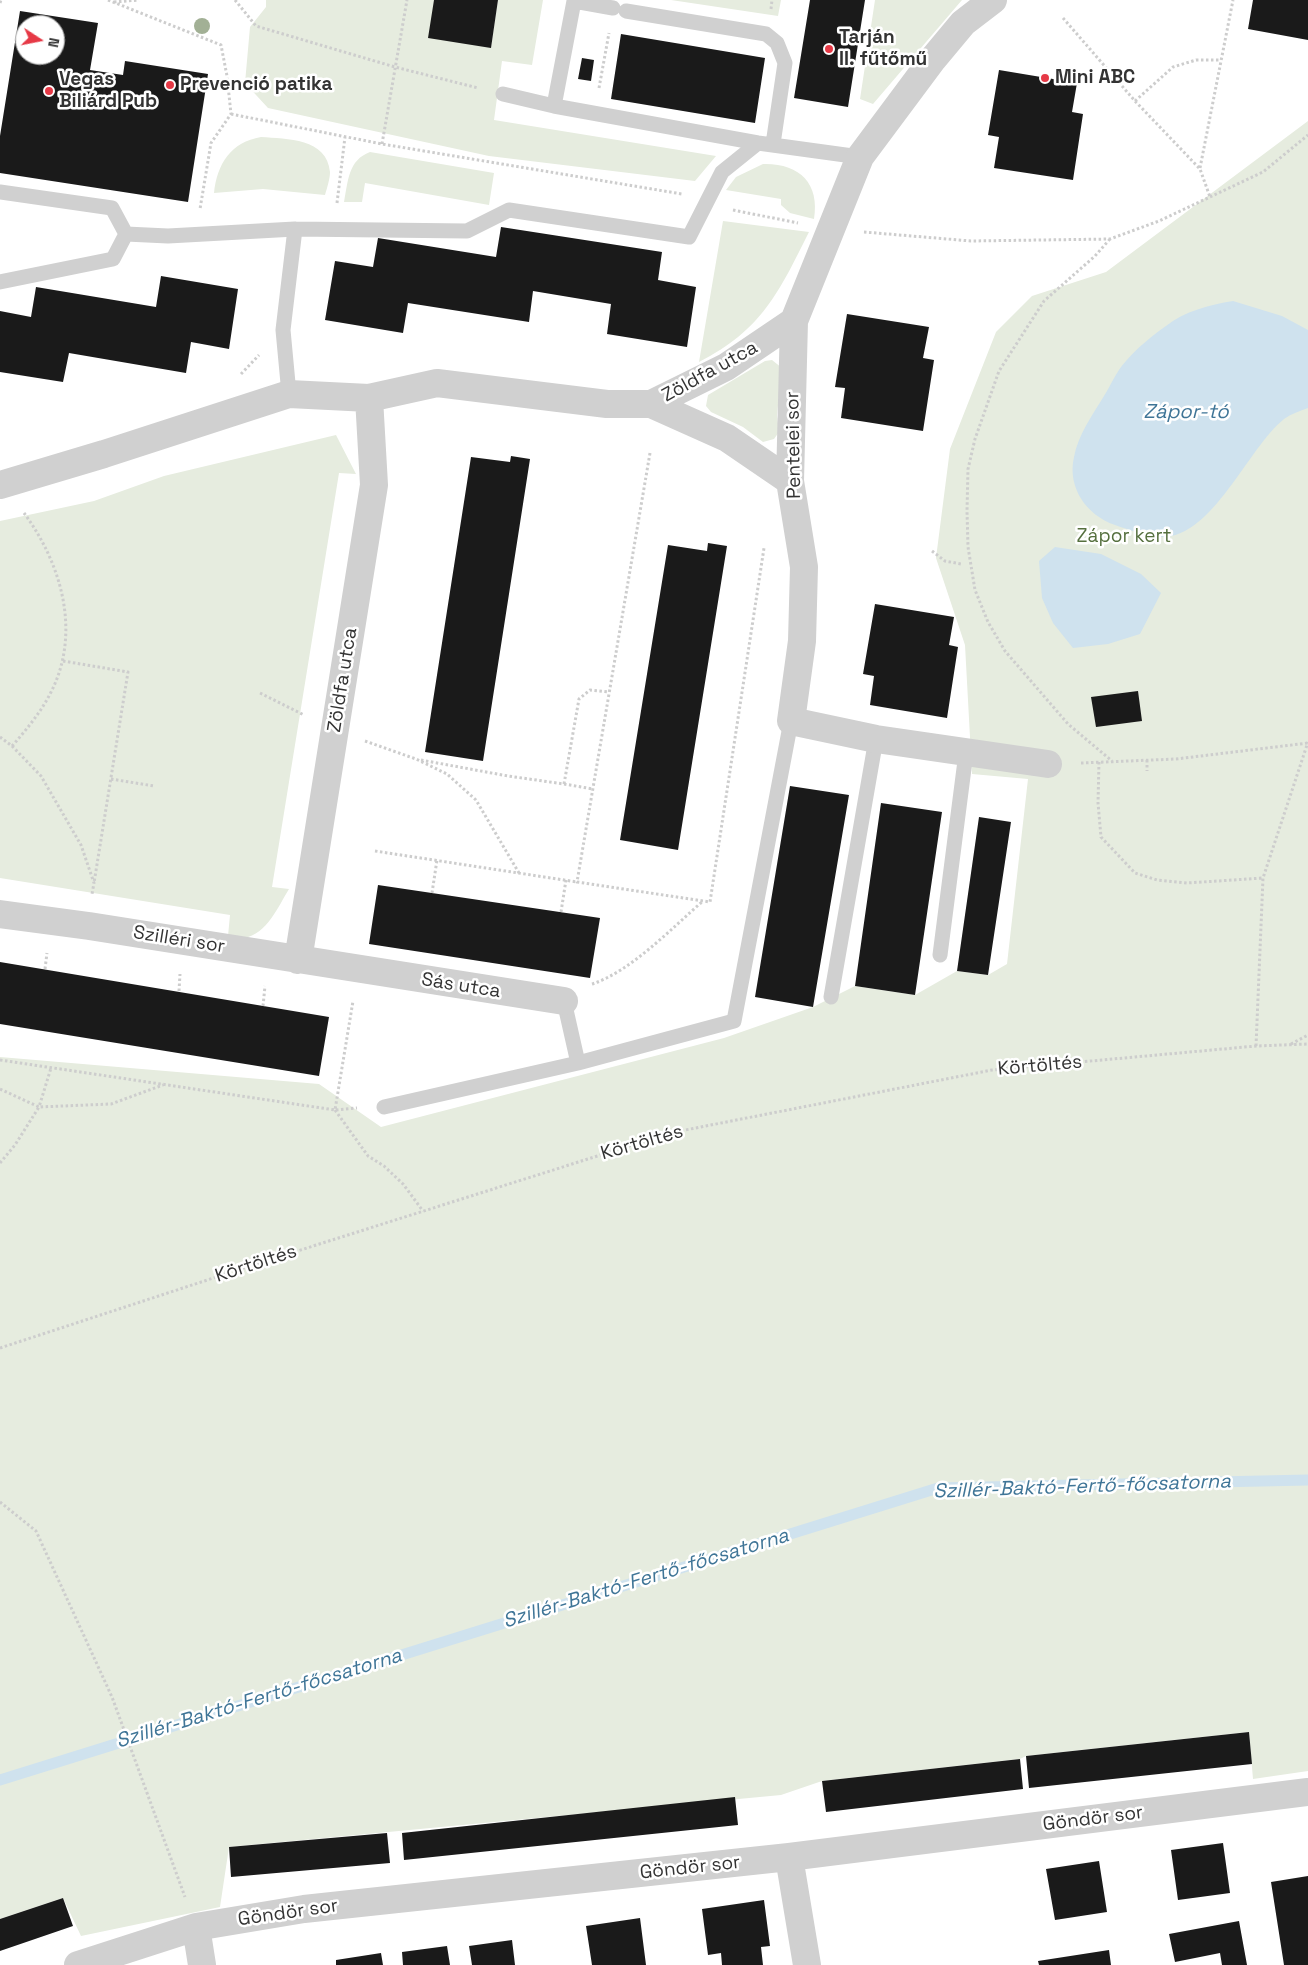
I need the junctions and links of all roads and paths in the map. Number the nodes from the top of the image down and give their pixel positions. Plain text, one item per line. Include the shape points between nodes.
1 (108, 0) edge
2 (138, 0) edge
3 (235, 0) edge
4 (407, 0) edge
5 (993, 0) edge
6 (1233, 0) edge
7 (113, 1) edge
8 (620, 10) junction
9 (1063, 18) dead end
10 (1221, 60) junction
11 (396, 67) junction
12 (503, 94) joint
13 (1135, 101) junction
14 (554, 106) junction
15 (231, 114) junction
16 (594, 114) junction
17 (1308, 135) edge
18 (345, 136) junction
19 (382, 144) junction
20 (766, 144) junction
21 (860, 157) junction
22 (1200, 169) junction
23 (0, 192) edge
24 (1210, 197) junction
25 (706, 204) junction
26 (295, 229) junction
27 (333, 229) junction
28 (831, 230) junction
29 (126, 234) junction
30 (195, 234) junction
31 (1110, 239) junction
32 (0, 282) edge
33 (794, 321) junction
34 (290, 394) junction
35 (369, 398) junction
36 (652, 404) junction
37 (650, 453) dead end
38 (790, 481) junction
39 (2, 484) edge
40 (764, 548) dead end
41 (932, 550) dead end
42 (961, 564) dead end
43 (63, 661) junction
44 (609, 692) junction
45 (260, 693) dead end
46 (791, 721) junction
47 (335, 731) junction
48 (0, 737) edge
49 (876, 739) junction
50 (1308, 743) edge
51 (12, 746) junction
52 (966, 753) junction
53 (416, 759) junction
54 (1147, 760) junction
55 (1112, 761) junction
56 (1099, 762) junction
57 (1048, 764) joint
58 (1147, 771) dead end
59 (111, 779) junction
60 (564, 784) junction
61 (154, 786) dead end
62 (593, 789) junction
63 (375, 851) dead end
64 (437, 860) junction
65 (519, 873) junction
66 (1263, 878) junction
67 (566, 880) junction
68 (577, 882) junction
69 (94, 883) junction
70 (432, 893) dead end
71 (703, 901) junction
72 (561, 912) dead end
73 (0, 914) edge
74 (89, 926) junction
75 (940, 955) dead end
76 (298, 960) junction
77 (358, 970) junction
78 (832, 997) dead end
79 (564, 1001) junction
80 (1308, 1035) edge
81 (1291, 1044) junction
82 (1308, 1044) edge
83 (1256, 1046) junction
84 (0, 1060) edge
85 (578, 1063) junction
86 (51, 1068) junction
87 (164, 1084) junction
88 (0, 1089) edge
89 (39, 1107) junction
90 (384, 1107) dead end
91 (335, 1110) junction
92 (0, 1163) edge
93 (423, 1211) junction
94 (0, 1348) edge
95 (0, 1502) edge
96 (1308, 1792) edge
97 (789, 1857) junction
98 (196, 1927) junction
99 (78, 1965) edge
100 (202, 1965) edge
101 (807, 1965) edge

1 - 7 path
2 - 7 path
3 - 11 path via 256,26
4 - 11 path
5 - 21 street, Pentelei sor via 963,23
6 - 10 path
7 - 15 path via 221,45
8 - 14 lane via 574,1
8 - 16 path
8 - 20 lane via 766,34 776,42 785,63
9 - 13 path
10 - 13 path via 1196,60 1173,67
10 - 22 path
11 - 12 path
11 - 19 path
12 - 14 lane
13 - 22 path
14 - 16 lane
15 - 18 path
15 - 30 path via 211,143
16 - 20 lane
17 - 24 path via 1262,172
18 - 19 path
18 - 27 path
19 - 25 path via 684,194
20 - 21 lane
20 - 25 lane via 722,172
21 - 28 street, Pentelei sor
22 - 24 path
23 - 29 lane via 112,208
24 - 31 path
25 - 27 lane via 689,237 509,210 467,231
25 - 28 path
26 - 27 lane
26 - 30 lane
26 - 34 lane via 284,330
28 - 31 path via 971,241
28 - 33 street, Pentelei sor
29 - 30 lane
29 - 32 lane via 113,259
31 - 55 path via 1044,301 999,372 975,439 968,469 966,511 975,590 996,637 1068,724
33 - 36 street, Zöldfa utca via 726,367
33 - 38 street, Pentelei sor
34 - 35 street, Zöldfa utca
34 - 39 street, Zöldfa utca
35 - 36 street, Zöldfa utca via 437,383 607,404
35 - 47 street, Zöldfa utca via 374,485
36 - 38 street, Zöldfa utca via 727,438
37 - 44 path
38 - 46 street, Pentelei sor via 804,567 802,641
39 - 43 path via 39,532 56,570 67,616
40 - 71 path via 710,902
41 - 42 path via 945,561
43 - 51 path via 52,690 31,724
43 - 59 path via 128,672
44 - 60 path via 590,690 579,699
44 - 62 path
45 - 47 path
46 - 49 street
46 - 85 lane via 734,1021
47 - 53 path
47 - 76 street, Zöldfa utca
48 - 51 path
49 - 52 street
49 - 78 lane
50 - 54 path via 1176,760
50 - 66 path
51 - 69 path via 41,776 81,845
52 - 57 street
52 - 75 lane
53 - 60 path
53 - 65 path via 447,774 476,800
54 - 55 path
54 - 58 path
55 - 56 path
56 - 57 path
56 - 66 path via 1101,837 1135,873 1157,880 1187,883
59 - 61 path
59 - 69 path
60 - 62 path
62 - 68 path
63 - 64 path
64 - 65 path
64 - 70 path
65 - 67 path
66 - 83 path
67 - 68 path
67 - 72 path
68 - 71 path
69 - 74 path
71 - 79 path via 614,974
73 - 74 street, Szilléri sor
74 - 76 street, Szilléri sor
76 - 77 street, Szilléri sor
77 - 79 street, Sás utca
77 - 91 path
79 - 85 lane
80 - 81 path
81 - 82 path, Körtöltés
81 - 83 path, Körtöltés
83 - 93 path, Körtöltés via 992,1070 689,1129
84 - 86 path
85 - 90 lane
86 - 87 path
86 - 89 path
87 - 89 path via 111,1104
87 - 91 path
88 - 89 path
89 - 92 path via 16,1145
91 - 93 path via 368,1156 403,1184
93 - 94 path, Körtöltés
95 - 98 path via 36,1531 112,1697
96 - 97 street, Göndör sor
97 - 98 street, Göndör sor via 304,1910
97 - 101 street
98 - 99 street, Göndör sor
98 - 100 street

